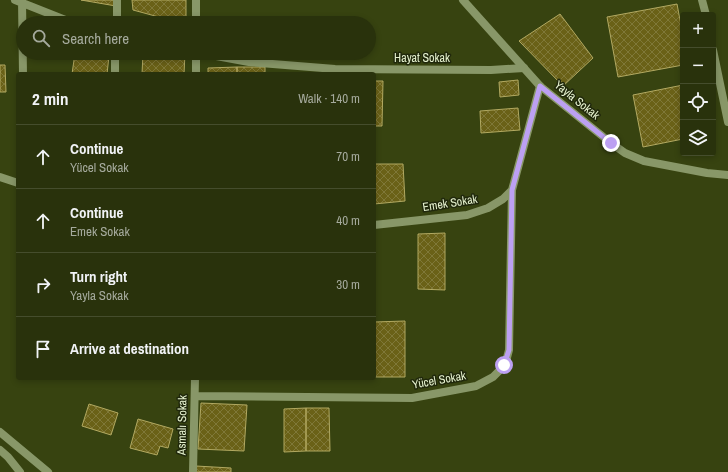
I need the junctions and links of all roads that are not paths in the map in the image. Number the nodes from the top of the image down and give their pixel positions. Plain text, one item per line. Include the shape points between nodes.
1 (117, 0) edge
2 (196, 0) edge
3 (463, 0) edge
4 (702, 0) edge
5 (20, 1) edge
6 (705, 12) edge
7 (21, 16) edge
8 (56, 16) edge
9 (117, 16) edge
10 (196, 16) edge
11 (22, 60) edge
12 (115, 60) edge
13 (196, 60) edge
14 (239, 60) edge
15 (716, 64) edge
16 (524, 68) junction
17 (23, 72) edge
18 (115, 72) edge
19 (196, 72) edge
20 (540, 86) junction
21 (728, 122) edge
22 (728, 175) edge
23 (0, 177) edge
24 (16, 182) edge
25 (512, 190) junction
26 (376, 225) edge
27 (195, 380) edge
28 (195, 396) junction
29 (0, 432) edge
30 (0, 450) edge
31 (20, 472) edge
32 (48, 472) edge
33 (193, 472) edge

1 - 9 street
2 - 10 street
3 - 16 street, Yayla Sokak
4 - 6 street
5 - 7 street
5 - 8 street
11 - 17 street
12 - 18 street
13 - 19 street
14 - 16 street, Hayat Sokak via 335,69
15 - 21 street
16 - 20 street, Yayla Sokak
20 - 22 street, Yayla Sokak via 625,153 644,161
20 - 25 street
23 - 24 street
25 - 26 street, Emek Sokak via 488,208 467,215
25 - 28 street, Yücel Sokak via 509,350 504,365 493,377 476,386 412,398
27 - 28 street, Asmalı Sokak
28 - 33 street, Asmalı Sokak
29 - 32 street
30 - 31 street

